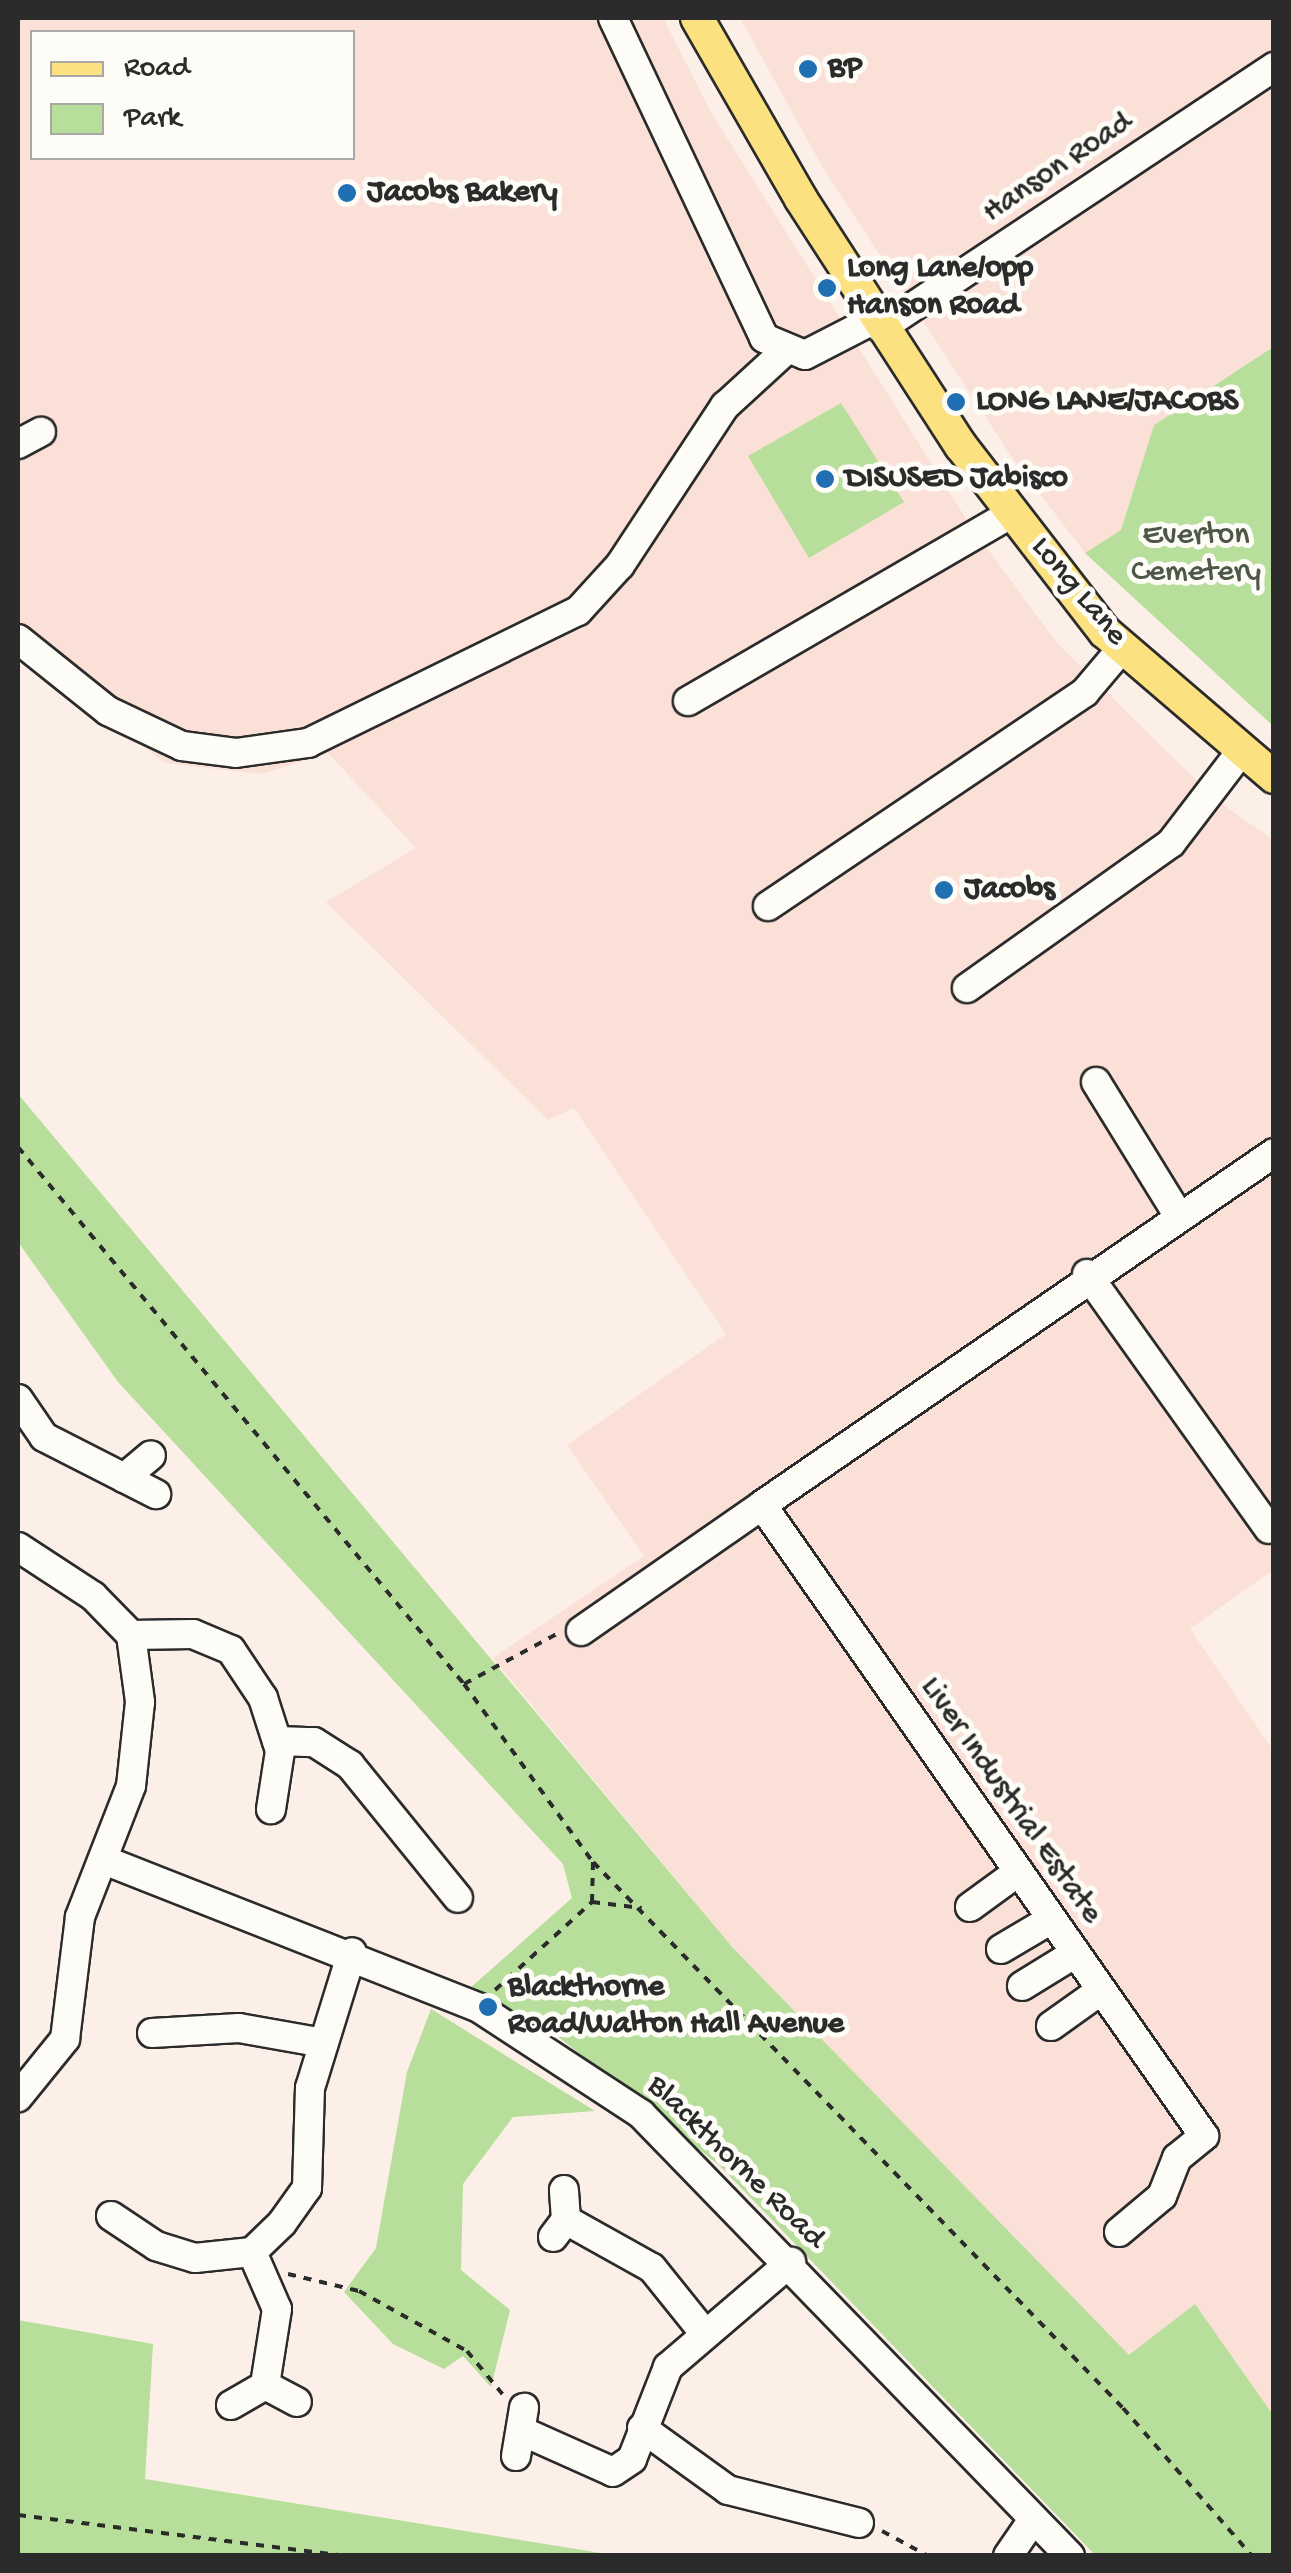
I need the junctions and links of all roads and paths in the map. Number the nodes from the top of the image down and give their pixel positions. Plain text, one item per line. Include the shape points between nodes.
1 (613, 18) edge
2 (697, 18) edge
3 (1274, 66) edge
4 (878, 324) junction
5 (784, 352) junction
6 (1012, 513) junction
7 (18, 639) edge
8 (1123, 647) junction
9 (688, 701) dead end
10 (1242, 750) junction
11 (1274, 777) edge
12 (768, 906) dead end
13 (966, 988) dead end
14 (1096, 1082) dead end
15 (18, 1147) edge
16 (1274, 1153) edge
17 (1178, 1216) junction
18 (1088, 1274) junction
19 (22, 1414) edge
20 (150, 1456) dead end
21 (124, 1478) junction
22 (156, 1494) dead end
23 (762, 1505) junction
24 (1269, 1529) dead end
25 (18, 1547) edge
26 (581, 1630) joint
27 (131, 1636) junction
28 (464, 1684) junction
29 (277, 1740) junction
30 (270, 1808) dead end
31 (109, 1862) junction
32 (593, 1862) junction
33 (1018, 1872) junction
34 (458, 1898) dead end
35 (592, 1902) junction
36 (970, 1906) dead end
37 (642, 1908) junction
38 (1050, 1920) junction
39 (1002, 1949) dead end
40 (352, 1952) junction
41 (1074, 1954) junction
42 (1022, 1986) dead end
43 (1100, 1990) junction
44 (480, 2008) junction
45 (1051, 2026) dead end
46 (152, 2033) dead end
47 (324, 2042) junction
48 (18, 2096) edge
49 (564, 2190) dead end
50 (112, 2216) dead end
51 (1119, 2232) dead end
52 (256, 2260) junction
53 (791, 2262) junction
54 (705, 2334) junction
55 (265, 2385) junction
56 (297, 2402) dead end
57 (231, 2405) dead end
58 (642, 2428) junction
59 (522, 2432) joint
60 (18, 2515) edge
61 (1032, 2522) junction
62 (860, 2523) joint
63 (346, 2556) edge
64 (928, 2556) edge
65 (1008, 2556) edge
66 (1070, 2556) edge
67 (1252, 2556) edge

1 - 5 street via 755,320
2 - 4 main road, Long Lane
3 - 4 street, Hanson Road
4 - 5 street, Hanson Road via 816,352
4 - 6 main road, Long Lane
5 - 7 street via 725,406 620,565 578,611 308,744 236,753 182,746 108,711
6 - 8 main road, Long Lane
6 - 9 street
8 - 10 main road, Long Lane
8 - 12 street via 1085,692
10 - 11 main road, Long Lane
10 - 13 street via 1172,843
14 - 17 street
15 - 28 path
16 - 17 street
17 - 18 street
18 - 23 street
18 - 24 street
19 - 21 street via 44,1438
20 - 21 street
21 - 22 street
23 - 26 street
23 - 33 street, Liver Industrial Estate
25 - 27 street via 93,1596
26 - 28 path via 548,1632
27 - 29 street via 193,1634 230,1650
27 - 31 street via 140,1702 131,1786
28 - 32 path
29 - 30 street
29 - 34 street via 314,1742 350,1766
31 - 40 street, Blackthorne Road
31 - 48 street via 80,1917 65,2039
32 - 35 path
32 - 37 path
33 - 36 street
33 - 38 street, Liver Industrial Estate
35 - 37 path
35 - 44 path
37 - 67 path via 1124,2408
38 - 39 street
38 - 41 street, Liver Industrial Estate
40 - 44 street, Blackthorne Road
40 - 47 street
41 - 42 street
41 - 43 street, Liver Industrial Estate
43 - 45 street
43 - 51 street, Liver Industrial Estate via 1204,2136 1177,2158 1162,2196
44 - 53 street, Blackthorne Road via 641,2114
46 - 47 street via 239,2028
47 - 52 street via 310,2088 307,2188
49 - 54 street via 559,2229 652,2268
50 - 52 street via 156,2246 195,2258
52 - 55 street via 278,2308
52 - 59 path via 359,2290 468,2350 509,2403
53 - 54 street
53 - 61 street, Blackthorne Road
54 - 58 street via 668,2367
55 - 56 street
55 - 57 street
58 - 59 street via 632,2460 613,2472
58 - 62 street via 728,2490
60 - 63 path
61 - 65 street
61 - 66 street, Blackthorne Road
62 - 64 path

